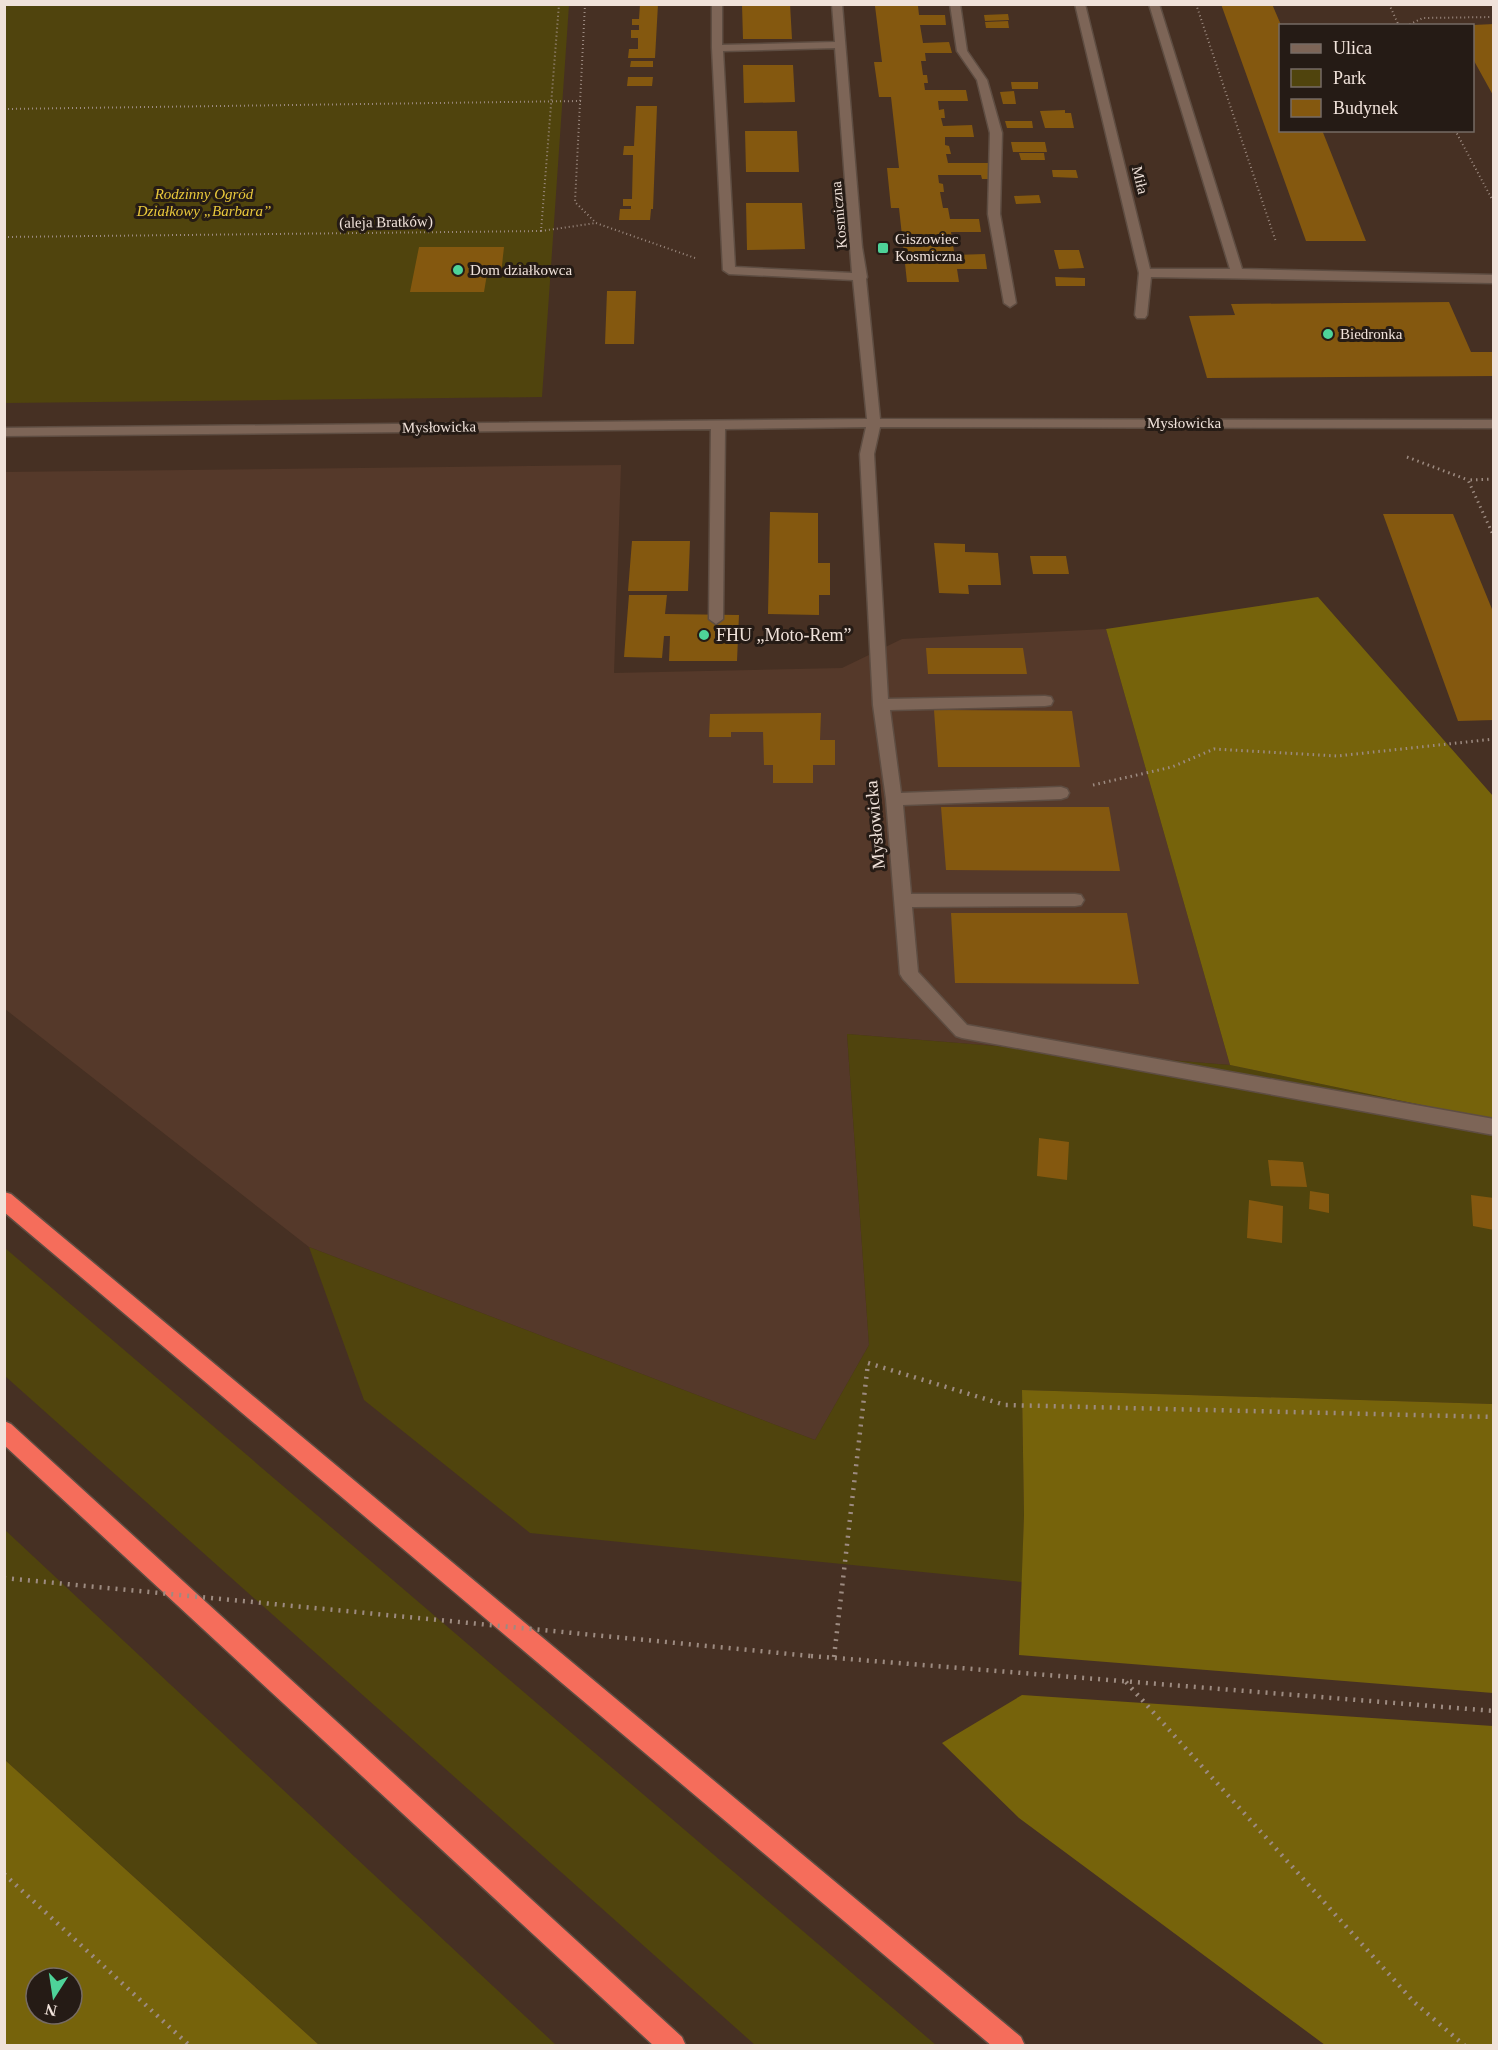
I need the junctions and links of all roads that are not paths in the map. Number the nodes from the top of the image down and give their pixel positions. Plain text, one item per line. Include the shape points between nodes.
1 (717, 4) edge
2 (837, 4) edge
3 (955, 4) edge
4 (1080, 4) edge
5 (1154, 4) edge
6 (841, 45) junction
7 (717, 48) junction
8 (1146, 273) junction
9 (1238, 273) junction
10 (861, 277) junction
11 (1494, 279) edge
12 (1010, 303) dead end
13 (1141, 315) dead end
14 (874, 423) junction
15 (718, 424) junction
16 (1494, 424) edge
17 (4, 432) edge
18 (716, 619) dead end
19 (1045, 700) dead end
20 (881, 705) junction
21 (1061, 793) road end
22 (894, 799) junction
23 (1075, 900) dead end
24 (901, 901) junction
25 (1494, 1126) edge
26 (4, 1200) edge
27 (4, 1431) edge
28 (673, 2046) edge
29 (1011, 2046) edge

1 - 7 street
2 - 6 street, Kosmiczna
3 - 12 street via 962,51 982,80 996,133 994,214
4 - 8 street, Miła
5 - 9 street
6 - 7 street
6 - 10 street, Kosmiczna
7 - 10 street via 729,270
8 - 9 street
8 - 13 street
9 - 11 street
10 - 14 street, Kosmiczna
14 - 15 street, Mysłowicka
14 - 16 street, Mysłowicka
14 - 20 street, Mysłowicka via 867,454
15 - 17 street, Mysłowicka
15 - 18 street
19 - 20 street
20 - 22 street, Mysłowicka
21 - 22 street
22 - 24 street, Mysłowicka
23 - 24 street
24 - 25 street, Mysłowicka via 909,974 962,1031
26 - 29 highway
27 - 28 highway

